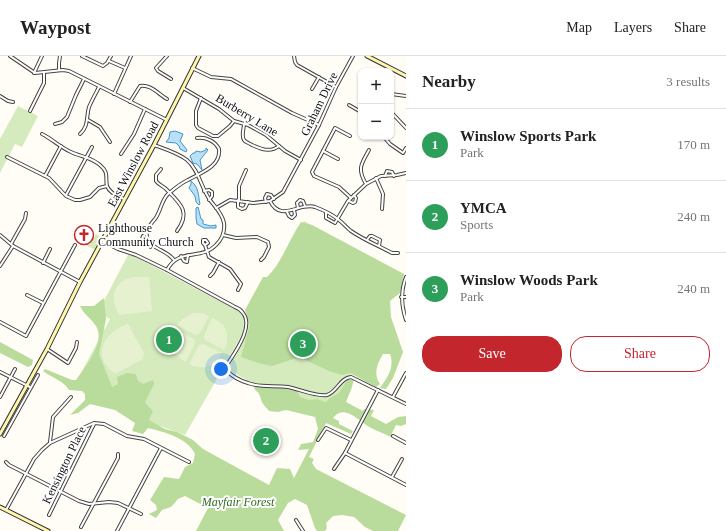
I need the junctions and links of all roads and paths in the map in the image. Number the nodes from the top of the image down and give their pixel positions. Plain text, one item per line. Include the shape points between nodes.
1 (10, 56) edge
2 (42, 56) edge
3 (60, 56) edge
4 (82, 56) edge
5 (111, 56) edge
6 (131, 56) edge
7 (167, 56) edge
8 (199, 56) edge
9 (294, 56) edge
10 (353, 56) edge
11 (367, 56) edge
12 (109, 60) junction
13 (125, 68) junction
14 (192, 68) junction
15 (59, 70) junction
16 (34, 73) junction
17 (44, 73) junction
18 (406, 76) edge
19 (319, 77) junction
20 (84, 79) junction
21 (171, 79) dead end
22 (99, 87) junction
23 (336, 87) junction
24 (182, 88) junction
25 (312, 89) dead end
26 (114, 94) junction
27 (394, 94) edge
28 (0, 96) edge
29 (406, 96) edge
30 (200, 98) junction
31 (167, 99) dead end
32 (13, 102) dead end
33 (130, 102) junction
34 (349, 105) dead end
35 (145, 110) junction
36 (358, 110) edge
37 (30, 111) dead end
38 (394, 115) edge
39 (88, 120) junction
40 (167, 120) junction
41 (234, 121) junction
42 (55, 124) dead end
43 (244, 124) junction
44 (319, 125) junction
45 (406, 128) edge
46 (42, 134) dead end
47 (80, 134) dead end
48 (350, 136) dead end
49 (198, 138) dead end
50 (387, 140) edge
51 (110, 142) dead end
52 (154, 145) junction
53 (61, 146) junction
54 (278, 146) junction
55 (92, 147) dead end
56 (406, 148) edge
57 (369, 150) dead end
58 (323, 151) junction
59 (121, 154) dead end
60 (87, 156) junction
61 (7, 157) dead end
62 (338, 159) dead end
63 (301, 160) junction
64 (161, 168) dead end
65 (246, 170) dead end
66 (406, 173) edge
67 (45, 176) junction
68 (197, 176) junction
69 (385, 176) junction
70 (394, 176) junction
71 (376, 178) junction
72 (366, 184) junction
73 (107, 186) junction
74 (204, 191) junction
75 (169, 193) junction
76 (354, 195) junction
77 (66, 196) junction
78 (351, 198) junction
79 (124, 199) junction
80 (274, 199) junction
81 (209, 200) junction
82 (238, 200) junction
83 (270, 201) junction
84 (348, 201) junction
85 (248, 202) junction
86 (266, 202) junction
87 (305, 206) junction
88 (216, 208) junction
89 (299, 208) junction
90 (382, 209) dead end
91 (294, 210) junction
92 (287, 212) junction
93 (26, 213) dead end
94 (326, 213) junction
95 (338, 219) junction
96 (177, 232) dead end
97 (146, 234) junction
98 (223, 234) junction
99 (0, 235) edge
100 (367, 240) junction
101 (102, 241) junction
102 (148, 242) junction
103 (12, 245) junction
104 (75, 245) dead end
105 (205, 245) dead end
106 (379, 246) junction
107 (50, 250) dead end
108 (206, 252) junction
109 (398, 253) dead end
110 (188, 255) junction
111 (181, 256) junction
112 (174, 260) junction
113 (261, 260) dead end
114 (219, 262) junction
115 (43, 263) junction
116 (0, 266) edge
117 (167, 270) junction
118 (60, 272) junction
119 (210, 276) dead end
120 (406, 277) edge
121 (80, 282) junction
122 (238, 290) dead end
123 (27, 295) dead end
124 (406, 296) edge
125 (401, 297) junction
126 (43, 303) junction
127 (406, 320) edge
128 (0, 322) edge
129 (77, 342) dead end
130 (47, 349) junction
131 (15, 369) dead end
132 (0, 372) edge
133 (406, 373) edge
134 (38, 375) dead end
135 (10, 378) junction
136 (26, 386) junction
137 (30, 387) junction
138 (378, 390) junction
139 (0, 397) edge
140 (71, 397) dead end
141 (393, 398) junction
142 (406, 404) edge
143 (94, 423) junction
144 (0, 434) edge
145 (4, 436) dead end
146 (393, 436) dead end
147 (318, 440) dead end
148 (352, 440) junction
149 (50, 443) junction
150 (406, 443) edge
151 (161, 448) junction
152 (345, 453) junction
153 (118, 454) dead end
154 (402, 459) dead end
155 (6, 462) dead end
156 (189, 462) dead end
157 (334, 469) dead end
158 (26, 474) junction
159 (392, 477) junction
160 (406, 485) edge
161 (60, 491) junction
162 (93, 504) junction
163 (0, 507) edge
164 (129, 508) junction
165 (6, 510) junction
166 (141, 514) dead end
167 (49, 515) dead end
168 (296, 520) dead end
169 (81, 527) dead end
170 (48, 531) edge
171 (117, 531) edge
172 (303, 531) edge

1 - 16 street
2 - 16 street
3 - 15 street
4 - 12 street via 103,66
5 - 12 street
6 - 13 street
7 - 21 street via 156,68
8 - 14 main road, East Winslow Road
9 - 19 street via 297,64
10 - 23 street, Graham Drive
11 - 18 main road
12 - 13 street
13 - 26 street
14 - 24 main road, East Winslow Road
14 - 44 street via 211,77 232,78 292,113
15 - 17 street
15 - 20 street via 69,71
16 - 17 street
17 - 37 street via 44,83
19 - 23 street
19 - 25 street
20 - 22 street
20 - 42 street via 67,117
22 - 26 street
22 - 39 street via 89,107
23 - 44 street, Graham Drive
24 - 30 street, Burberry Lane
24 - 40 main road, East Winslow Road
26 - 33 street
27 - 29 street
28 - 32 street
30 - 41 street, Burberry Lane via 219,108
30 - 41 street via 196,111 198,128 212,136 218,136
31 - 33 street via 146,85 140,86
33 - 35 street
34 - 36 street
35 - 40 street
35 - 59 street
38 - 45 street
39 - 47 street
39 - 51 street via 100,127
40 - 52 main road, East Winslow Road
41 - 43 street, Burberry Lane
43 - 54 street, Burberry Lane via 270,137
43 - 54 street via 243,136 246,142 267,150
44 - 63 street, Graham Drive
46 - 53 street
48 - 58 street via 335,128
49 - 68 street via 202,137 215,144 219,153 209,169
50 - 56 street via 404,153
52 - 68 street via 186,159
52 - 79 main road, East Winslow Road
53 - 60 street via 75,154
53 - 67 street
54 - 63 street, Burberry Lane
55 - 60 street
57 - 72 street via 360,166
58 - 62 street
58 - 78 street via 312,174 336,185
60 - 73 street via 104,169 107,174
60 - 77 street
61 - 67 street
63 - 80 street, Graham Drive via 285,189
64 - 75 street via 156,180
65 - 82 street via 239,186
66 - 70 street
67 - 77 street
68 - 74 street
68 - 75 street
69 - 70 street
69 - 70 street via 387,171 392,172
69 - 71 street
71 - 72 street
71 - 90 street via 383,194
72 - 76 street
73 - 77 street via 84,200
73 - 79 street
74 - 81 street
74 - 81 street via 212,192
75 - 96 street via 181,204 184,212 184,220
75 - 97 street
76 - 78 street
76 - 84 street via 355,202
78 - 84 street
79 - 101 main road, East Winslow Road
80 - 83 street
80 - 86 street via 267,194
81 - 88 street
82 - 85 street
82 - 85 street via 238,207 242,209
82 - 88 street via 228,201
83 - 86 street
83 - 92 street via 274,208
84 - 95 street
85 - 86 street
87 - 89 street
87 - 89 street via 300,200 297,203
87 - 94 street
88 - 98 street via 223,220
89 - 91 street
91 - 92 street
91 - 92 street via 296,215 292,218
93 - 103 street
94 - 95 street
94 - 95 street via 326,219 335,223
95 - 100 street via 351,231
97 - 102 street
97 - 102 street via 143,240
98 - 108 street via 218,243
98 - 113 street via 234,238 257,237 269,243 270,247
99 - 103 street
100 - 106 street
100 - 106 street via 372,236 380,240
101 - 117 street
101 - 121 main road, East Winslow Road
102 - 112 street via 169,253
103 - 115 street
103 - 116 street
104 - 118 street
105 - 108 street
106 - 109 street via 392,253
107 - 115 street
108 - 110 street
108 - 114 street via 209,257
110 - 111 street
110 - 111 street via 186,262
111 - 112 street
112 - 117 street
114 - 119 street
114 - 122 street via 230,269 241,284
115 - 118 street
117 - 138 street via 243,313 245,333 227,365 230,374 256,386 289,388 321,395 331,393 344,379 351,376
118 - 121 street
118 - 126 street
120 - 125 street
121 - 130 main road, East Winslow Road
123 - 126 street
124 - 125 street
125 - 127 street
126 - 128 street via 26,336
129 - 130 street via 68,363
130 - 136 main road, East Winslow Road
131 - 135 street
132 - 135 street
133 - 141 street
134 - 137 street
135 - 136 street
135 - 139 street
136 - 137 street
136 - 144 main road, East Winslow Road
137 - 145 street
138 - 141 street
138 - 148 street
140 - 149 street via 53,417
141 - 142 street
143 - 149 street
143 - 151 street via 104,424 127,436 144,439
143 - 161 street, Kensington Place
146 - 150 street
147 - 148 street via 326,428
148 - 152 street
149 - 158 street via 34,459
151 - 156 street
151 - 164 street
152 - 157 street
152 - 159 street
153 - 162 street
154 - 159 street
155 - 158 street
158 - 161 street
158 - 165 street
159 - 160 street
161 - 162 street via 79,502
161 - 167 street, Kensington Place
162 - 164 street via 118,503
162 - 169 street
163 - 165 main road
164 - 166 street
164 - 171 street
165 - 170 main road
168 - 172 street

